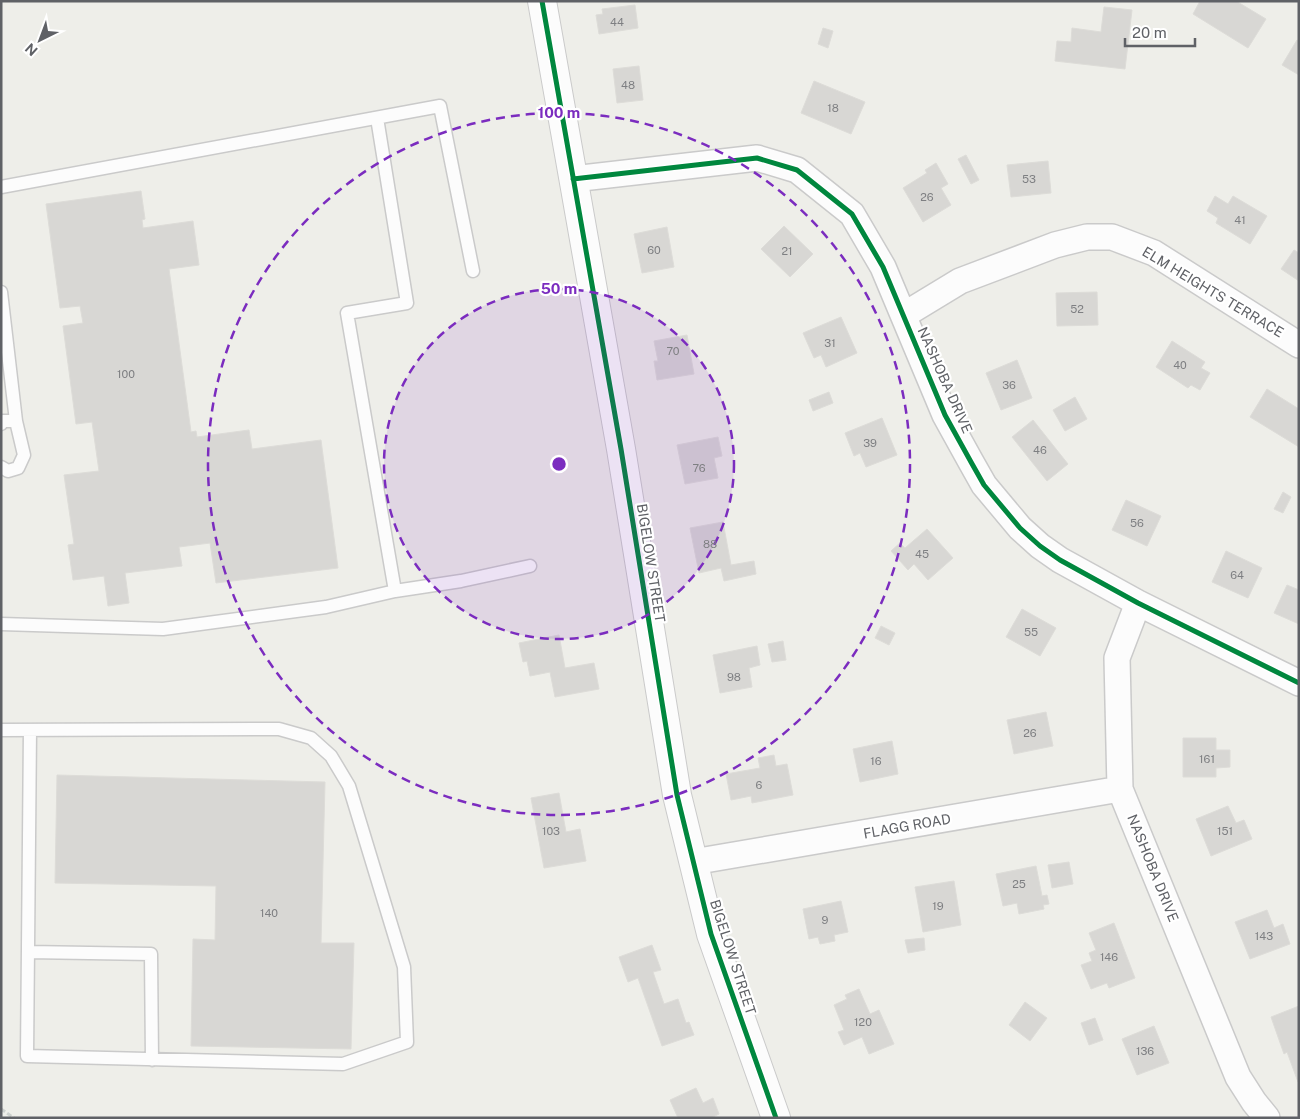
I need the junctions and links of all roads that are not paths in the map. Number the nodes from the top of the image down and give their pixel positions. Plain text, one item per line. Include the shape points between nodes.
1 (542, 1) edge
2 (377, 118) junction
3 (573, 179) junction
4 (1, 188) edge
5 (473, 271) dead end
6 (1, 292) edge
7 (904, 314) junction
8 (1299, 345) edge
9 (16, 421) junction
10 (1, 424) edge
11 (1, 467) edge
12 (530, 566) dead end
13 (395, 592) junction
14 (1138, 603) junction
15 (1, 624) edge
16 (1299, 683) edge
17 (1, 730) edge
18 (30, 730) junction
19 (1120, 789) junction
20 (693, 862) junction
21 (28, 952) junction
22 (152, 1060) junction
23 (776, 1118) edge
24 (1267, 1118) edge

1 - 3 street, BIGELOW STREET
2 - 4 lane
2 - 5 lane via 440,106
2 - 13 lane via 407,303 347,313
3 - 7 street, NASHOBA DRIVE via 757,158 798,170 852,214
3 - 20 street, BIGELOW STREET via 677,795
6 - 9 lane
7 - 8 street, ELM HEIGHTS TERRACE via 960,281 1055,245 1102,236 1154,253
7 - 14 street, NASHOBA DRIVE via 946,415 990,492 1040,546
9 - 10 lane via 3,421
9 - 11 lane via 24,455 18,468 8,471
12 - 13 lane
13 - 15 lane via 326,607 163,629
14 - 16 street, NASHOBA DRIVE
14 - 19 street, NASHOBA DRIVE via 1117,658
17 - 18 lane
18 - 21 lane
18 - 22 lane via 279,729 311,738 331,756 349,786 404,967 407,1042 343,1064
19 - 20 street, FLAGG ROAD
19 - 24 street, NASHOBA DRIVE via 1238,1077
20 - 23 street, BIGELOW STREET via 711,934
21 - 22 lane via 151,954
21 - 22 lane via 27,1056

